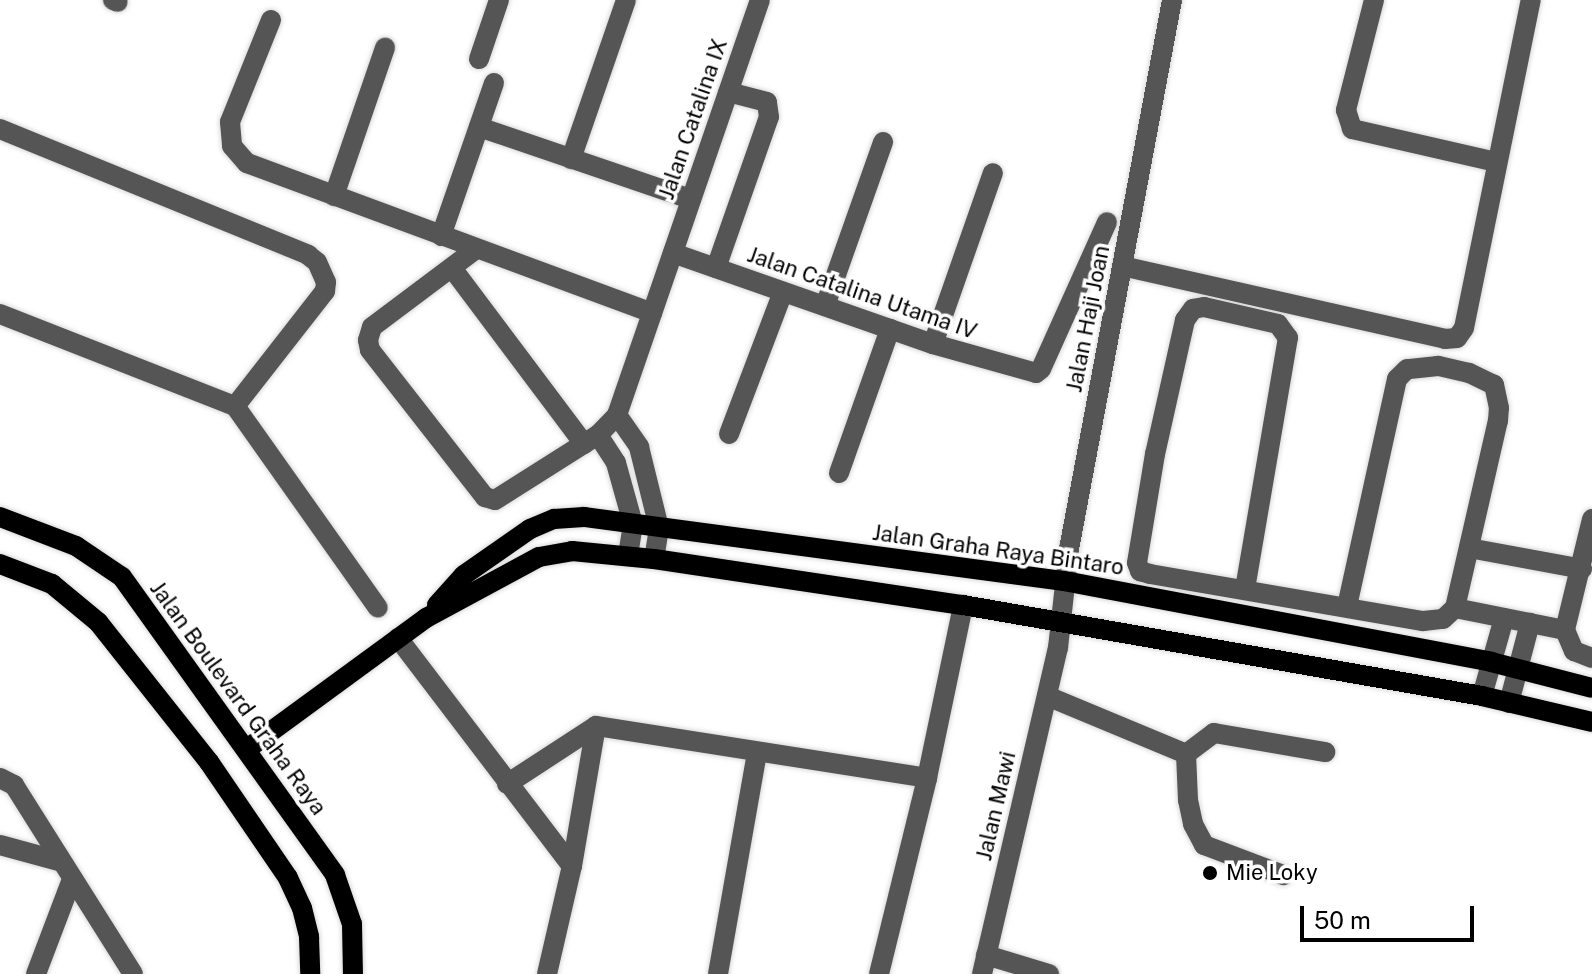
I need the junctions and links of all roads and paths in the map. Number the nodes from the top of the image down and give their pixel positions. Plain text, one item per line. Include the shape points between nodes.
1 (499, 0) edge
2 (626, 0) edge
3 (760, 0) edge
4 (1172, 0) edge
5 (1374, 0) edge
6 (1531, 0) edge
7 (271, 20) dead end
8 (385, 48) dead end
9 (479, 59) dead end
10 (494, 83) dead end
11 (728, 92) junction
12 (479, 127) junction
13 (0, 129) edge
14 (883, 142) dead end
15 (571, 159) junction
16 (1496, 162) junction
17 (993, 173) dead end
18 (334, 196) junction
19 (691, 199) junction
20 (1107, 222) dead end
21 (441, 236) junction
22 (476, 249) junction
23 (673, 253) junction
24 (1122, 266) junction
25 (452, 268) junction
26 (716, 268) junction
27 (783, 292) junction
28 (825, 306) junction
29 (652, 313) junction
30 (0, 314) edge
31 (890, 329) junction
32 (933, 344) junction
33 (235, 406) junction
34 (617, 415) junction
35 (729, 434) dead end
36 (591, 439) junction
37 (839, 473) dead end
38 (0, 517) edge
39 (1592, 519) edge
40 (633, 524) junction
41 (659, 528) junction
42 (1469, 548) junction
43 (628, 556) junction
44 (654, 559) junction
45 (0, 564) edge
46 (1582, 569) junction
47 (1064, 581) junction
48 (1245, 589) junction
49 (963, 605) junction
50 (1347, 607) junction
51 (378, 608) dead end
52 (1455, 608) junction
53 (426, 618) junction
54 (1504, 618) junction
55 (1061, 621) junction
56 (1530, 623) junction
57 (1565, 630) junction
58 (398, 638) junction
59 (1058, 648) joint
60 (1592, 658) edge
61 (1491, 662) junction
62 (1518, 670) junction
63 (1592, 688) edge
64 (1047, 696) junction
65 (1482, 696) junction
66 (1509, 703) junction
67 (1592, 722) edge
68 (596, 726) junction
69 (247, 749) junction
70 (757, 752) junction
71 (1325, 752) dead end
72 (1186, 754) junction
73 (0, 778) edge
74 (927, 778) junction
75 (507, 784) junction
76 (0, 845) edge
77 (59, 861) junction
78 (572, 866) junction
79 (1283, 875) dead end
80 (72, 879) junction
81 (984, 964) edge
82 (36, 974) edge
83 (133, 974) edge
84 (310, 974) edge
85 (353, 974) edge
86 (547, 974) edge
87 (718, 974) edge
88 (879, 974) edge
89 (1049, 974) edge

1 - 9 street
2 - 15 street
3 - 11 street, Jalan Catalina IX
4 - 24 street, Jalan Haji Joan
5 - 16 street via 1346,110 1352,129
6 - 16 street
7 - 18 street via 230,122 232,146 247,163
8 - 18 street
10 - 12 street
11 - 19 street, Jalan Catalina IX
11 - 26 street via 767,102 769,117
12 - 15 street
12 - 21 street
13 - 33 street via 317,262 325,291
14 - 28 street
15 - 19 street
16 - 24 street via 1464,328 1452,340
17 - 32 street
18 - 21 street
19 - 23 street, Jalan Catalina IX
20 - 32 street, Jalan Catalina Utama IV via 1036,373
21 - 22 street
22 - 25 street
22 - 29 street
23 - 26 street, Jalan Catalina Utama IV
23 - 29 street, Jalan Catalina IX
24 - 47 street, Jalan Haji Joan
25 - 36 street
25 - 36 street via 372,327 368,340 370,350 486,498 497,499
26 - 27 street, Jalan Catalina Utama IV
27 - 28 street, Jalan Catalina Utama IV
27 - 35 street
28 - 31 street, Jalan Catalina Utama IV
29 - 34 street, Jalan Catalina IX
30 - 33 street
31 - 32 street, Jalan Catalina Utama IV
31 - 37 street
33 - 51 street
34 - 36 street
34 - 41 street via 639,447
36 - 40 street via 616,463
38 - 69 main road, Jalan Boulevard Graha Raya via 76,546 122,577
39 - 46 street
40 - 41 main road, Jalan Graha Raya Bintaro
40 - 43 street
40 - 53 main road, Jalan Graha Raya Bintaro via 584,517 554,519 530,529 464,575
41 - 44 street
41 - 47 main road, Jalan Graha Raya Bintaro
42 - 46 street
42 - 50 street via 1498,421 1497,393 1486,380 1469,373 1438,366 1407,369 1393,390
42 - 52 street
43 - 44 main road, Jalan Graha Raya Bintaro
43 - 53 main road, Jalan Graha Raya Bintaro via 572,551 539,557
44 - 49 main road, Jalan Graha Raya Bintaro
45 - 84 main road via 52,584 98,622 209,762 298,898 309,937
46 - 57 street
47 - 55 street, Jalan Haji Joan
47 - 61 main road, Jalan Graha Raya Bintaro
48 - 48 street via 1150,574 1140,571 1137,563 1185,320 1193,309 1204,307 1278,324 1288,338
48 - 50 street
49 - 55 main road, Jalan Graha Raya Bintaro
49 - 74 street
50 - 52 street via 1433,622
52 - 54 street
53 - 58 main road, Jalan Graha Raya Bintaro
54 - 56 street
54 - 61 street
55 - 59 street, Jalan Haji Joan
55 - 65 main road, Jalan Graha Raya Bintaro
56 - 57 street
56 - 62 street
57 - 60 street via 1574,651
58 - 69 main road, Jalan Graha Raya Bintaro
58 - 75 street
59 - 64 street, Jalan Mawi
61 - 62 main road, Jalan Graha Raya Bintaro
61 - 65 street
62 - 63 main road, Jalan Graha Raya Bintaro
62 - 66 street
64 - 72 street
64 - 81 street, Jalan Mawi
65 - 66 main road, Jalan Graha Raya Bintaro
66 - 67 main road, Jalan Graha Raya Bintaro
68 - 70 street
68 - 75 street
68 - 78 street
69 - 85 main road, Jalan Boulevard Graha Raya via 335,875 354,937
70 - 74 street
70 - 87 street
71 - 72 street via 1214,733
72 - 79 street via 1188,800 1204,845
73 - 77 street via 14,785
74 - 88 street
75 - 78 street
76 - 77 street
77 - 80 street
78 - 86 street
80 - 82 street
80 - 83 street
81 - 89 street

